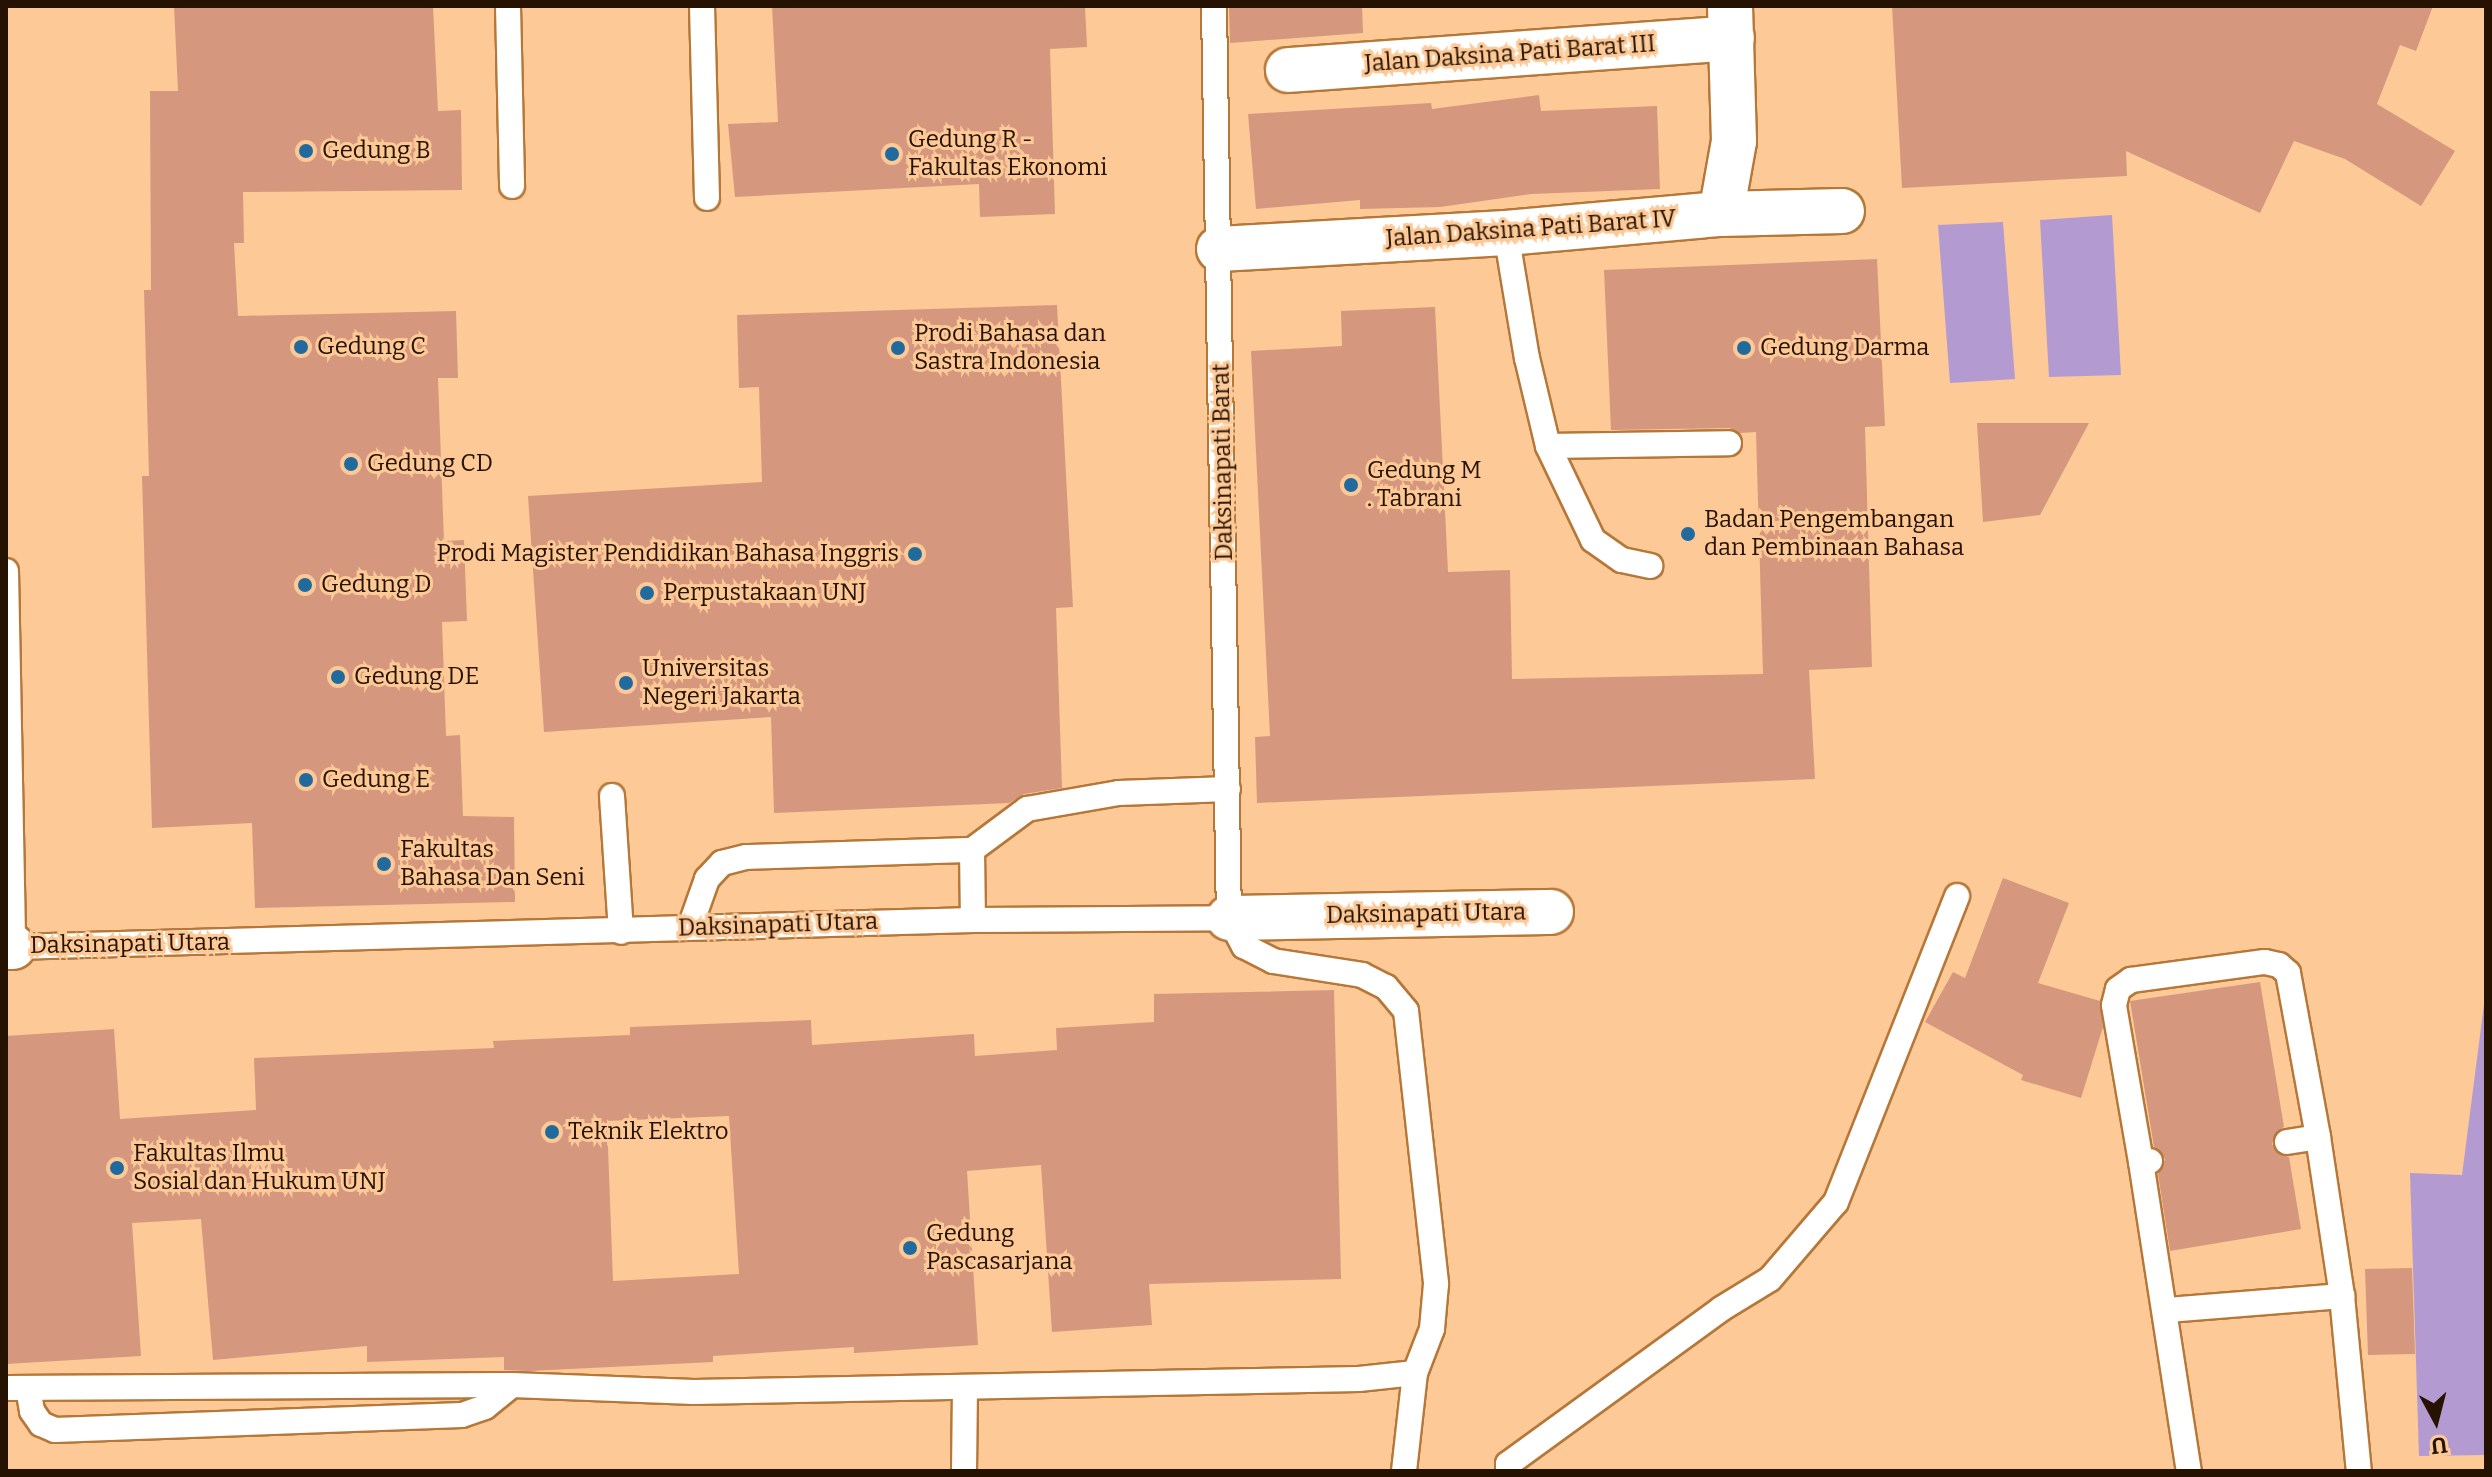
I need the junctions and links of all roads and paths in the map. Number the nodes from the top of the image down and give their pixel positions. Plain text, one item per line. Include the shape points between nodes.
1 (508, 6) edge
2 (702, 6) edge
3 (1214, 6) edge
4 (1731, 22) edge
5 (1288, 70) dead end
6 (512, 186) dead end
7 (707, 198) dead end
8 (1842, 211) dead end
9 (1721, 214) junction
10 (1506, 233) junction
11 (1219, 249) junction
12 (1729, 443) dead end
13 (1548, 446) junction
14 (1650, 566) dead end
15 (6, 571) edge
16 (1228, 789) junction
17 (612, 796) dead end
18 (972, 850) junction
19 (1957, 896) dead end
20 (1551, 912) dead end
21 (1229, 918) junction
22 (973, 920) junction
23 (690, 927) junction
24 (621, 932) junction
25 (9, 947) edge
26 (2318, 1137) junction
27 (2287, 1142) dead end
28 (2342, 1296) junction
29 (2167, 1310) junction
30 (1415, 1373) junction
31 (512, 1385) junction
32 (17, 1388) edge
33 (965, 1388) junction
34 (964, 1471) edge
35 (1404, 1471) edge
36 (1508, 1471) edge
37 (2189, 1471) edge
38 (2359, 1471) edge

1 - 6 lane
2 - 7 lane
3 - 11 lane, Daksinapati Barat
4 - 5 street, Jalan Daksina Pati Barat III
4 - 9 street via 1734,141
8 - 9 street, Jalan Daksina Pati Barat IV
9 - 10 street, Jalan Daksina Pati Barat IV
10 - 11 street, Jalan Daksina Pati Barat IV
10 - 13 lane
11 - 16 lane, Daksinapati Barat
12 - 13 lane
13 - 14 lane via 1593,540 1622,560
15 - 25 lane
16 - 18 lane via 1119,793 1027,809
16 - 21 lane, Daksinapati Barat
17 - 24 lane
18 - 22 lane
18 - 23 lane via 746,857 722,863 707,879
19 - 36 lane via 1836,1202 1770,1279 1520,1455 1508,1464
20 - 21 street, Daksinapati Utara
21 - 22 lane, Daksinapati Utara
21 - 30 lane via 1244,946 1273,961 1362,975 1386,987 1406,1011 1436,1284 1432,1329
22 - 23 lane, Daksinapati Utara
23 - 24 lane, Daksinapati Utara
24 - 25 lane, Daksinapati Utara
26 - 27 lane
26 - 28 lane
26 - 29 lane via 2288,973 2279,965 2265,962 2131,980 2118,989 2114,1005 2146,1161
28 - 29 lane
28 - 38 lane
29 - 37 lane
30 - 33 lane via 1359,1379
30 - 35 lane
31 - 32 lane
31 - 32 lane via 485,1407 462,1415 55,1430 41,1424
31 - 33 lane via 694,1392
33 - 34 lane

